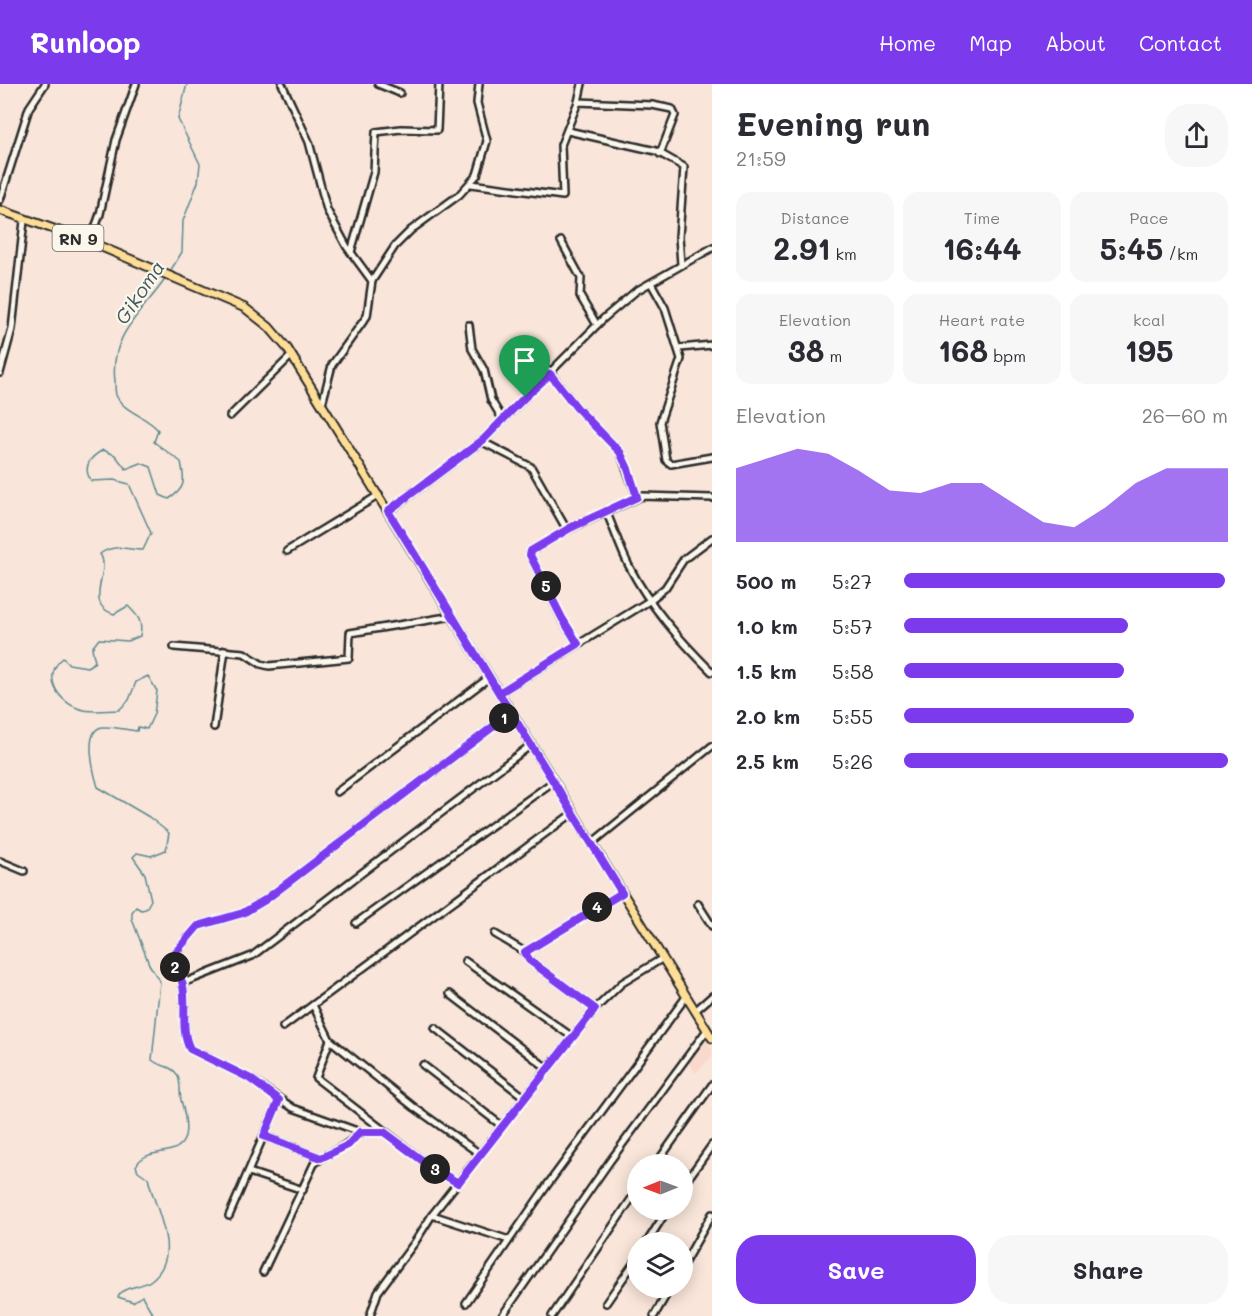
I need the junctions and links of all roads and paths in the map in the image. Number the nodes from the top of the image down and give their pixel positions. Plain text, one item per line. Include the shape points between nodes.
1 (45, 84) edge
2 (136, 84) edge
3 (282, 84) edge
4 (378, 84) edge
5 (439, 84) edge
6 (479, 84) edge
7 (582, 84) edge
8 (400, 93) dead end
9 (578, 102) junction
10 (568, 131) junction
11 (660, 154) junction
12 (471, 184) junction
13 (0, 200) edge
14 (0, 210) edge
15 (24, 221) junction
16 (561, 241) dead end
17 (90, 242) junction
18 (712, 248) edge
19 (351, 252) junction
20 (681, 264) junction
21 (372, 281) junction
22 (651, 283) junction
23 (469, 325) dead end
24 (597, 325) junction
25 (712, 345) edge
26 (680, 348) junction
27 (292, 356) junction
28 (0, 373) edge
29 (550, 374) junction
30 (322, 404) junction
31 (230, 416) dead end
32 (503, 420) junction
33 (481, 441) junction
34 (712, 457) edge
35 (378, 495) junction
36 (637, 497) junction
37 (712, 498) edge
38 (388, 511) junction
39 (606, 511) junction
40 (567, 530) junction
41 (712, 538) edge
42 (287, 551) dead end
43 (650, 601) junction
44 (453, 616) junction
45 (578, 644) junction
46 (174, 647) dead end
47 (225, 650) junction
48 (712, 672) edge
49 (490, 677) junction
50 (499, 693) junction
51 (511, 713) junction
52 (214, 727) dead end
53 (531, 745) junction
54 (712, 746) edge
55 (554, 781) junction
56 (337, 792) dead end
57 (573, 813) junction
58 (592, 843) junction
59 (0, 861) edge
60 (24, 871) dead end
61 (622, 893) junction
62 (698, 903) dead end
63 (356, 923) dead end
64 (712, 926) edge
65 (495, 934) dead end
66 (525, 952) junction
67 (663, 958) junction
68 (465, 961) dead end
69 (183, 983) junction
70 (450, 994) dead end
71 (712, 996) edge
72 (686, 997) junction
73 (314, 1005) junction
74 (595, 1009) junction
75 (695, 1011) junction
76 (283, 1027) dead end
77 (435, 1028) dead end
78 (707, 1030) junction
79 (571, 1036) junction
80 (712, 1038) edge
81 (330, 1040) junction
82 (423, 1065) dead end
83 (547, 1068) junction
84 (712, 1085) edge
85 (524, 1097) junction
86 (279, 1100) junction
87 (502, 1126) junction
88 (360, 1132) junction
89 (384, 1132) junction
90 (264, 1136) junction
91 (712, 1145) edge
92 (480, 1154) junction
93 (663, 1154) edge
94 (321, 1158) junction
95 (249, 1172) junction
96 (693, 1172) edge
97 (458, 1183) junction
98 (303, 1190) junction
99 (627, 1206) edge
100 (712, 1214) edge
101 (432, 1215) junction
102 (229, 1216) dead end
103 (509, 1240) junction
104 (693, 1248) edge
105 (263, 1272) dead end
106 (627, 1273) edge
107 (665, 1298) edge
108 (466, 1303) dead end
109 (606, 1303) dead end
110 (370, 1316) edge
111 (502, 1316) edge
112 (552, 1316) edge
113 (654, 1316) edge

1 - 13 street via 29,108
2 - 17 street via 116,140
3 - 19 street via 309,142 327,210
4 - 8 street
5 - 19 street via 437,130 376,132 374,172
6 - 12 street via 477,103 487,141
7 - 9 street
9 - 10 street
9 - 11 street via 652,105 672,110 675,115
10 - 11 street
10 - 12 street via 561,145 561,197
11 - 20 street via 685,170 679,237
12 - 21 street via 411,230
14 - 15 main road, RN 9
15 - 17 main road, RN 9
15 - 28 street via 12,329
16 - 24 street via 580,278 580,296
17 - 27 main road, RN 9 via 245,308 268,327
18 - 20 street
19 - 21 street
20 - 22 street
21 - 30 street via 367,316 332,365
22 - 24 street
22 - 26 street
23 - 32 street via 472,349
24 - 29 street
25 - 26 street
26 - 34 street via 681,364 660,422 666,460 671,464
27 - 30 main road, RN 9
27 - 31 street
29 - 32 street
29 - 36 street via 620,452
30 - 35 main road, RN 9
32 - 33 street
33 - 38 street
33 - 40 street via 531,467
35 - 38 main road, RN 9
35 - 42 street
36 - 37 street
36 - 39 street
38 - 44 main road, RN 9
39 - 40 street
39 - 43 street via 630,568
40 - 45 street via 530,555
41 - 43 street via 684,559 665,588
43 - 45 street
43 - 48 street
44 - 47 street via 350,633 349,658 265,666 248,654
44 - 49 main road, RN 9
45 - 50 street
46 - 47 street
47 - 52 street
49 - 50 main road, RN 9
49 - 56 street
50 - 51 main road, RN 9
51 - 53 main road, RN 9
51 - 69 street via 265,900 243,913 198,926 174,954
53 - 55 main road, RN 9
53 - 69 street via 252,956
54 - 58 street
55 - 57 main road, RN 9
55 - 63 street
57 - 58 main road, RN 9
57 - 73 street
58 - 61 main road, RN 9
59 - 60 street
61 - 66 street
61 - 67 main road, RN 9
62 - 64 street
65 - 66 street
66 - 74 street via 529,960
67 - 72 main road, RN 9
67 - 74 street via 622,983
68 - 79 street
69 - 86 street via 185,1035 190,1049 249,1078
70 - 83 street
71 - 75 street
72 - 75 main road, RN 9
72 - 103 street
73 - 76 street
73 - 81 street
74 - 79 street
75 - 78 main road, RN 9
77 - 85 street
78 - 80 main road, RN 9
78 - 111 street
79 - 83 street
81 - 89 street via 316,1078
81 - 92 street
82 - 87 street
83 - 85 street
84 - 93 street
85 - 87 street
86 - 88 street
86 - 90 street
87 - 92 street
88 - 89 street
88 - 94 street via 348,1145
89 - 97 street
90 - 94 street
90 - 95 street
91 - 96 street
92 - 97 street
94 - 98 street via 314,1164
95 - 98 street
95 - 102 street
97 - 101 street
98 - 105 street
99 - 112 street
100 - 104 street
101 - 103 street
101 - 110 street via 378,1292
103 - 108 street
106 - 109 street
107 - 113 street

